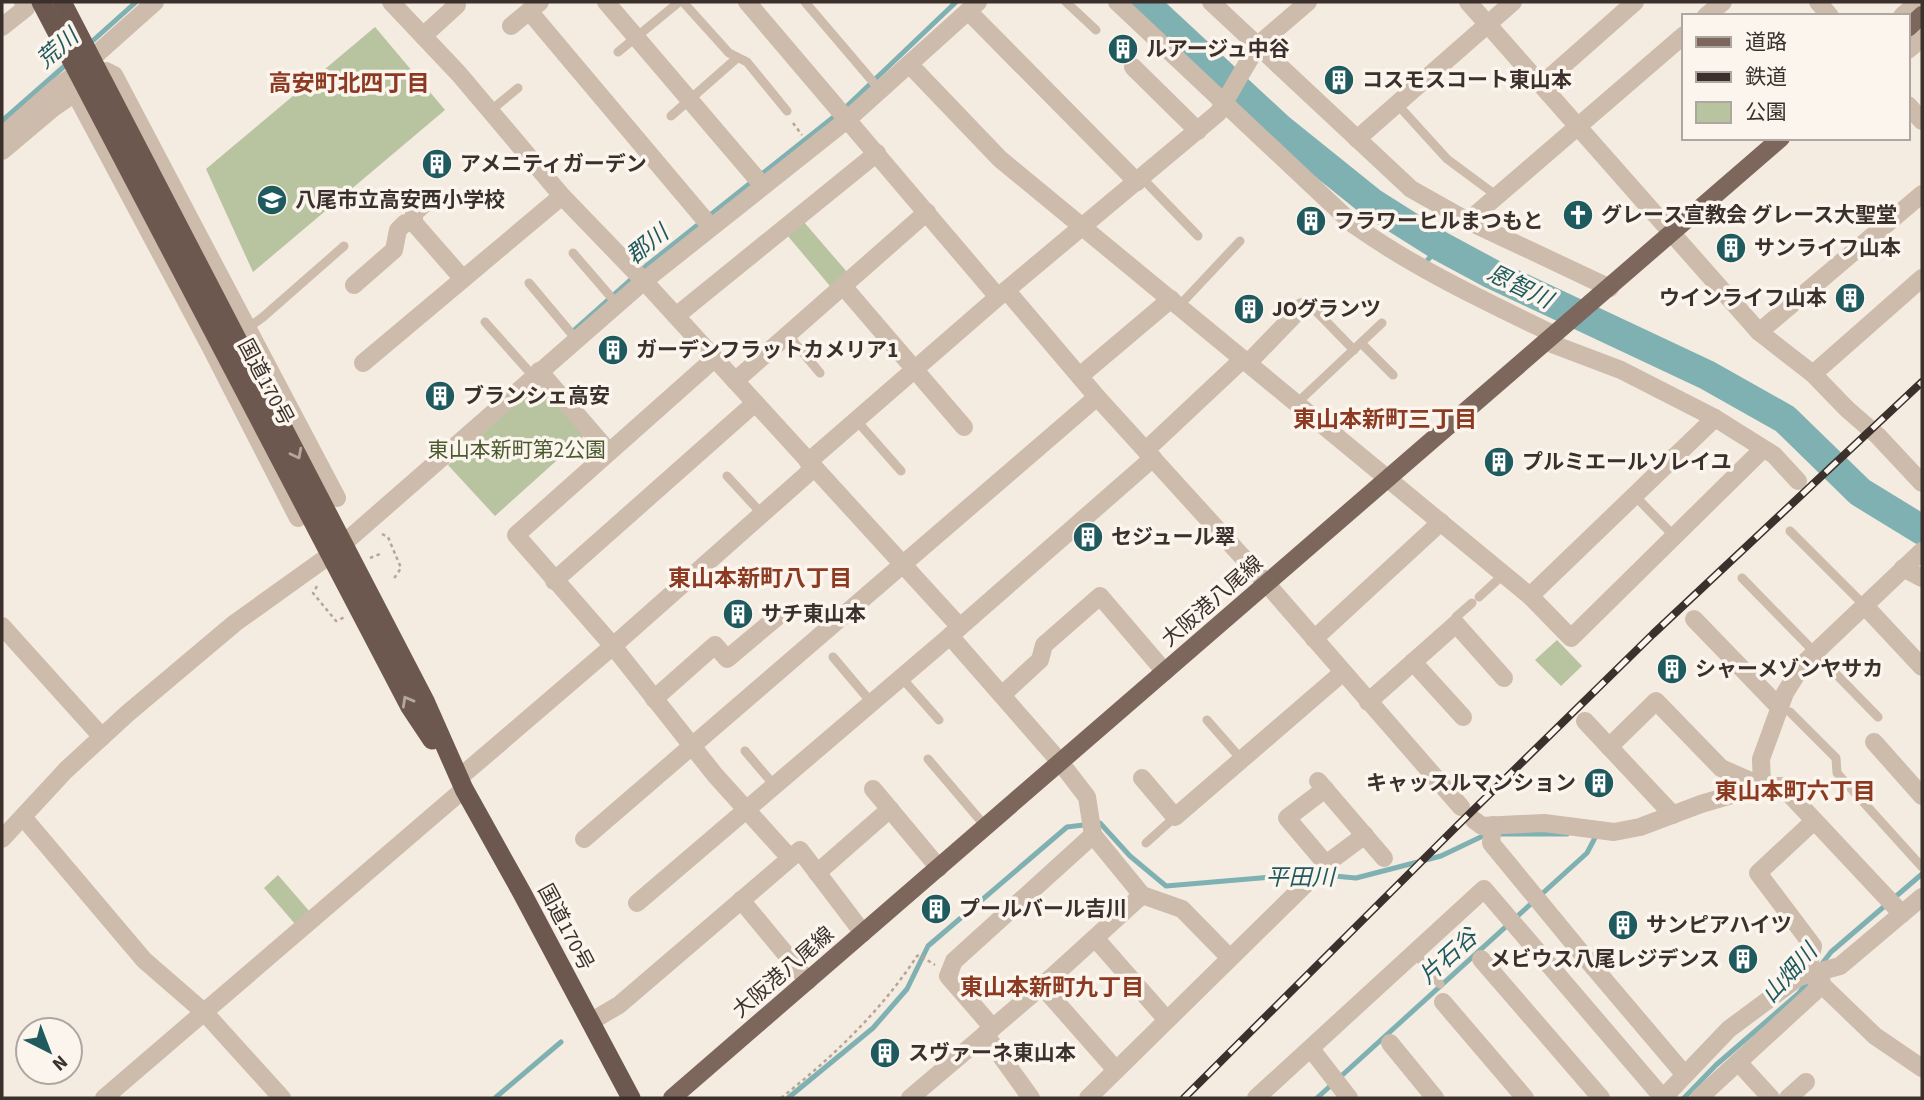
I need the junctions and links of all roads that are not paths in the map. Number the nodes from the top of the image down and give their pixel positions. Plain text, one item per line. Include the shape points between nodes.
1 (23, 2) edge
2 (41, 2) edge
3 (62, 2) edge
4 (155, 2) edge
5 (391, 2) edge
6 (606, 2) edge
7 (681, 2) edge
8 (747, 2) edge
9 (804, 2) edge
10 (1066, 2) edge
11 (1117, 2) edge
12 (1211, 2) edge
13 (1468, 2) edge
14 (1513, 2) edge
15 (1634, 2) edge
16 (1723, 2) edge
17 (1918, 2) edge
18 (457, 3) edge
19 (1304, 3) edge
20 (534, 6) edge
21 (973, 6) edge
22 (1708, 14) edge
23 (1904, 14) edge
24 (1488, 24) junction
25 (511, 26) dead end
26 (2, 27) edge
27 (1096, 30) dead end
28 (422, 36) junction
29 (636, 37) junction
30 (1682, 37) edge
31 (1258, 45) junction
32 (618, 52) dead end
33 (737, 58) junction
34 (909, 64) junction
35 (92, 67) junction
36 (1133, 67) dead end
37 (1541, 85) junction
38 (878, 87) junction
39 (518, 88) dead end
40 (689, 100) junction
41 (1226, 103) junction
42 (1397, 104) junction
43 (1910, 108) edge
44 (490, 111) junction
45 (787, 111) dead end
46 (843, 113) junction
47 (671, 116) dead end
48 (1922, 121) edge
49 (1577, 127) junction
50 (1198, 131) junction
51 (2, 136) edge
52 (1357, 139) junction
53 (1778, 140) edge
54 (2, 151) edge
55 (877, 153) junction
56 (1140, 180) junction
57 (759, 181) junction
58 (1922, 194) edge
59 (1497, 195) junction
60 (562, 196) junction
61 (431, 198) dead end
62 (927, 212) junction
63 (705, 221) junction
64 (1468, 221) junction
65 (414, 223) junction
66 (1083, 227) junction
67 (1671, 234) junction
68 (1198, 236) dead end
69 (1240, 241) dead end
70 (344, 246) dead end
71 (573, 254) dead end
72 (639, 276) junction
73 (1922, 278) edge
74 (463, 279) junction
75 (529, 283) dead end
76 (354, 285) dead end
77 (843, 286) junction
78 (1610, 288) junction
79 (1003, 294) junction
80 (612, 298) junction
81 (1175, 302) junction
82 (1307, 307) joint
83 (676, 316) junction
84 (485, 322) dead end
85 (1382, 323) dead end
86 (1759, 332) junction
87 (571, 334) junction
88 (788, 335) junction
89 (228, 338) junction
90 (1551, 338) junction
91 (1358, 346) junction
92 (714, 359) junction
93 (1246, 361) junction
94 (363, 363) dead end
95 (915, 369) junction
96 (820, 373) dead end
97 (535, 374) junction
98 (1813, 374) junction
99 (1081, 375) junction
100 (1393, 375) dead end
101 (735, 382) junction
102 (1097, 397) junction
103 (755, 403) junction
104 (1297, 403) junction
105 (1715, 418) junction
106 (856, 420) junction
107 (964, 427) dead end
108 (1763, 449) junction
109 (609, 452) junction
110 (1149, 454) junction
111 (811, 465) junction
112 (901, 471) dead end
113 (1919, 475) edge
114 (727, 476) dead end
115 (1389, 479) junction
116 (1798, 481) dead end
117 (1634, 495) junction
118 (337, 498) dead end
119 (762, 514) junction
120 (298, 518) dead end
121 (1441, 522) junction
122 (1790, 531) dead end
123 (1674, 536) junction
124 (337, 549) junction
125 (1922, 551) edge
126 (902, 562) junction
127 (1903, 568) junction
128 (1504, 574) junction
129 (1742, 578) dead end
130 (1922, 578) edge
131 (554, 581) junction
132 (1267, 584) junction
133 (1530, 596) junction
134 (1864, 604) junction
135 (777, 617) dead end
136 (1694, 618) dead end
137 (1456, 624) junction
138 (2, 626) edge
139 (955, 631) junction
140 (1314, 639) junction
141 (613, 646) junction
142 (1814, 652) junction
143 (833, 657) dead end
144 (1413, 662) junction
145 (1922, 667) edge
146 (1165, 672) junction
147 (1342, 673) junction
148 (901, 677) junction
149 (1504, 678) dead end
150 (1002, 695) junction
151 (654, 699) junction
152 (871, 702) junction
153 (1368, 702) junction
154 (1785, 710) junction
155 (1463, 717) dead end
156 (1878, 717) dead end
157 (939, 719) dead end
158 (1207, 720) dead end
159 (1585, 721) dead end
160 (102, 737) junction
161 (1874, 742) dead end
162 (690, 745) junction
163 (1609, 747) junction
164 (745, 751) dead end
165 (928, 759) dead end
166 (1242, 760) junction
167 (1060, 762) junction
168 (1142, 778) dead end
169 (461, 783) junction
170 (774, 785) junction
171 (1762, 786) junction
172 (873, 789) dead end
173 (1922, 796) edge
174 (890, 809) junction
175 (745, 810) junction
176 (1673, 816) junction
177 (23, 817) junction
178 (1175, 817) junction
179 (1814, 821) junction
180 (1493, 825) junction
181 (986, 827) junction
182 (1092, 828) junction
183 (1365, 835) junction
184 (2, 839) edge
185 (583, 839) dead end
186 (1146, 843) dead end
187 (790, 858) junction
188 (1384, 858) dead end
189 (1922, 867) edge
190 (939, 868) junction
191 (1320, 871) junction
192 (817, 873) junction
193 (1142, 895) junction
194 (1922, 897) edge
195 (741, 900) junction
196 (638, 903) dead end
197 (1895, 907) junction
198 (863, 933) junction
199 (1095, 938) junction
200 (1415, 953) junction
201 (1229, 957) junction
202 (1481, 959) dead end
203 (1814, 976) junction
204 (808, 981) junction
205 (1042, 986) junction
206 (1441, 993) joint
207 (205, 1013) junction
208 (1167, 1020) junction
209 (590, 1021) junction
210 (989, 1031) junction
211 (1390, 1043) dead end
212 (1311, 1049) junction
213 (1738, 1062) junction
214 (1922, 1068) edge
215 (1116, 1070) junction
216 (1685, 1075) junction
217 (1806, 1082) dead end
218 (104, 1098) edge
219 (282, 1098) edge
220 (631, 1098) edge
221 (672, 1098) edge
222 (910, 1098) edge
223 (1031, 1098) edge
224 (1088, 1098) edge
225 (1256, 1098) edge
226 (1349, 1098) edge
227 (1435, 1098) edge
228 (1525, 1098) edge
229 (1601, 1098) edge
230 (1663, 1098) edge
231 (1699, 1098) edge
232 (1771, 1098) edge
233 (1788, 1098) edge

1 - 26 street via 26,8
2 - 35 highway, 国道170号
3 - 35 highway, 国道170号
4 - 35 street
5 - 28 street
6 - 29 street
7 - 29 lane
7 - 33 lane
8 - 46 street
9 - 38 lane
10 - 27 lane
11 - 41 street
12 - 31 street
13 - 24 street
14 - 24 street
15 - 37 street
16 - 22 street
17 - 23 street
18 - 28 street
19 - 31 street
20 - 25 street
20 - 63 street
21 - 34 street
21 - 56 street
24 - 37 street
24 - 42 street
28 - 44 street
29 - 32 lane
29 - 40 street
30 - 49 street
31 - 41 street
31 - 52 street
33 - 40 lane
33 - 45 lane via 747,62
34 - 38 street
34 - 66 street via 1000,159
35 - 51 street via 56,88
35 - 89 highway, 国道170号
35 - 89 street via 114,75
36 - 50 street
37 - 49 street
38 - 46 street
39 - 44 lane
40 - 47 lane
40 - 57 street
41 - 50 street
41 - 90 street via 1354,225 1436,278
42 - 52 street
42 - 59 lane via 1447,159
43 - 48 street
44 - 60 street
46 - 55 street
46 - 57 street
49 - 59 street
49 - 67 street
50 - 56 street
52 - 64 street via 1411,189
53 - 67 main road, 大阪港八尾線
54 - 89 street via 75,93
55 - 62 street
55 - 83 street
56 - 66 street
56 - 68 lane
57 - 63 street
58 - 86 street
59 - 64 street
60 - 72 street
60 - 74 street
61 - 65 street via 414,213
62 - 77 street
62 - 79 street
63 - 72 street
64 - 78 street
65 - 74 street
65 - 76 street via 405,223 398,230 394,250
66 - 79 street
66 - 81 street
67 - 78 main road, 大阪港八尾線
67 - 86 street
69 - 81 lane
70 - 89 lane via 263,317
71 - 80 lane
72 - 80 street
72 - 83 street
73 - 98 street
74 - 94 street
75 - 87 lane
77 - 88 street
77 - 95 street
78 - 90 main road, 大阪港八尾線
79 - 95 street
79 - 99 street
80 - 87 street
81 - 93 street
81 - 99 street
82 - 91 lane
82 - 93 street
83 - 92 street
84 - 97 lane
85 - 91 lane
86 - 98 street
87 - 97 street
88 - 96 lane
88 - 101 street
89 - 118 street
89 - 120 street
89 - 124 highway, 国道170号
90 - 105 street
90 - 115 main road, 大阪港八尾線
91 - 100 lane
91 - 104 lane
92 - 101 street
92 - 109 street
93 - 104 street
93 - 110 street
95 - 106 street
95 - 107 street
97 - 109 street
97 - 124 street
98 - 113 street
99 - 102 street
101 - 103 street
102 - 110 street
102 - 126 street
103 - 111 street
103 - 131 street
104 - 115 street
105 - 108 street
105 - 117 street
106 - 111 street
106 - 112 lane
108 - 116 street
108 - 123 street
109 - 131 street via 516,535
110 - 132 street
110 - 139 street
111 - 119 street
111 - 126 street
114 - 119 lane
115 - 121 street
115 - 132 main road, 大阪港八尾線
117 - 123 lane
117 - 133 street
119 - 141 street
121 - 128 street
121 - 140 street
122 - 134 lane
123 - 133 street via 1570,638
124 - 160 street via 234,623
124 - 169 highway, 国道170号 via 410,707
125 - 127 street
126 - 139 street
126 - 162 street
127 - 130 street
127 - 134 street
128 - 133 street
128 - 137 lane via 1456,617
129 - 142 lane
131 - 141 street
132 - 140 street
132 - 146 main road, 大阪港八尾線
134 - 142 street
134 - 145 street
135 - 151 street via 727,659 715,645
136 - 154 street
137 - 144 street
137 - 149 street
138 - 160 street
139 - 148 street
139 - 150 street
140 - 147 street
141 - 151 street
141 - 169 street
142 - 154 street via 1785,693
142 - 156 lane
143 - 152 lane
144 - 153 street
144 - 155 street
146 - 150 street via 1100,596 1044,645 1040,660
146 - 167 main road, 大阪港八尾線
147 - 153 street
147 - 166 street
148 - 152 street
148 - 157 lane
150 - 167 street
151 - 162 street
152 - 170 street
153 - 180 street via 1467,813 1482,825
154 - 171 street via 1761,759
154 - 189 lane via 1836,758 1837,773
158 - 166 lane
159 - 163 street
160 - 177 street
161 - 173 street
162 - 175 street
162 - 185 street
163 - 171 street via 1656,701 1721,768
163 - 176 street
164 - 170 lane
165 - 181 lane
166 - 178 street
167 - 181 main road, 大阪港八尾線
167 - 182 street via 1087,797
168 - 178 street
169 - 207 street
169 - 209 highway, 国道170号
170 - 175 street
171 - 176 street
171 - 179 street via 1782,786
172 - 174 street
174 - 190 street
174 - 192 street
175 - 187 street
175 - 196 street
176 - 180 street via 1614,832 1544,823
177 - 184 street
177 - 207 street via 144,960
178 - 186 lane
179 - 197 street
179 - 203 street via 1758,873 1813,946
180 - 216 street via 1491,843
181 - 190 main road, 大阪港八尾線
182 - 193 street
182 - 210 street via 954,961 948,976
183 - 188 street
183 - 191 street
183 - 191 street via 1321,785 1287,818
187 - 192 street via 800,850
187 - 195 street
190 - 198 main road, 大阪港八尾線
191 - 201 street
192 - 198 street
193 - 199 street
193 - 201 street via 1182,909
194 - 197 street
195 - 204 street
195 - 209 street via 619,1005
197 - 203 street via 1840,966
198 - 204 main road, 大阪港八尾線
199 - 205 street
199 - 208 street
200 - 206 lane
200 - 212 street
200 - 230 street via 1483,889
201 - 208 street
202 - 229 street
203 - 213 street
203 - 214 street via 1875,1037
203 - 216 street via 1729,1030
204 - 221 main road, 大阪港八尾線
205 - 210 street
205 - 215 street
206 - 228 street
207 - 218 street
207 - 219 street
208 - 215 street
209 - 220 highway, 国道170号
210 - 222 street
210 - 223 street
211 - 227 street
212 - 225 street
212 - 226 street
213 - 231 street
213 - 232 street
215 - 224 street
216 - 230 street
217 - 233 street

